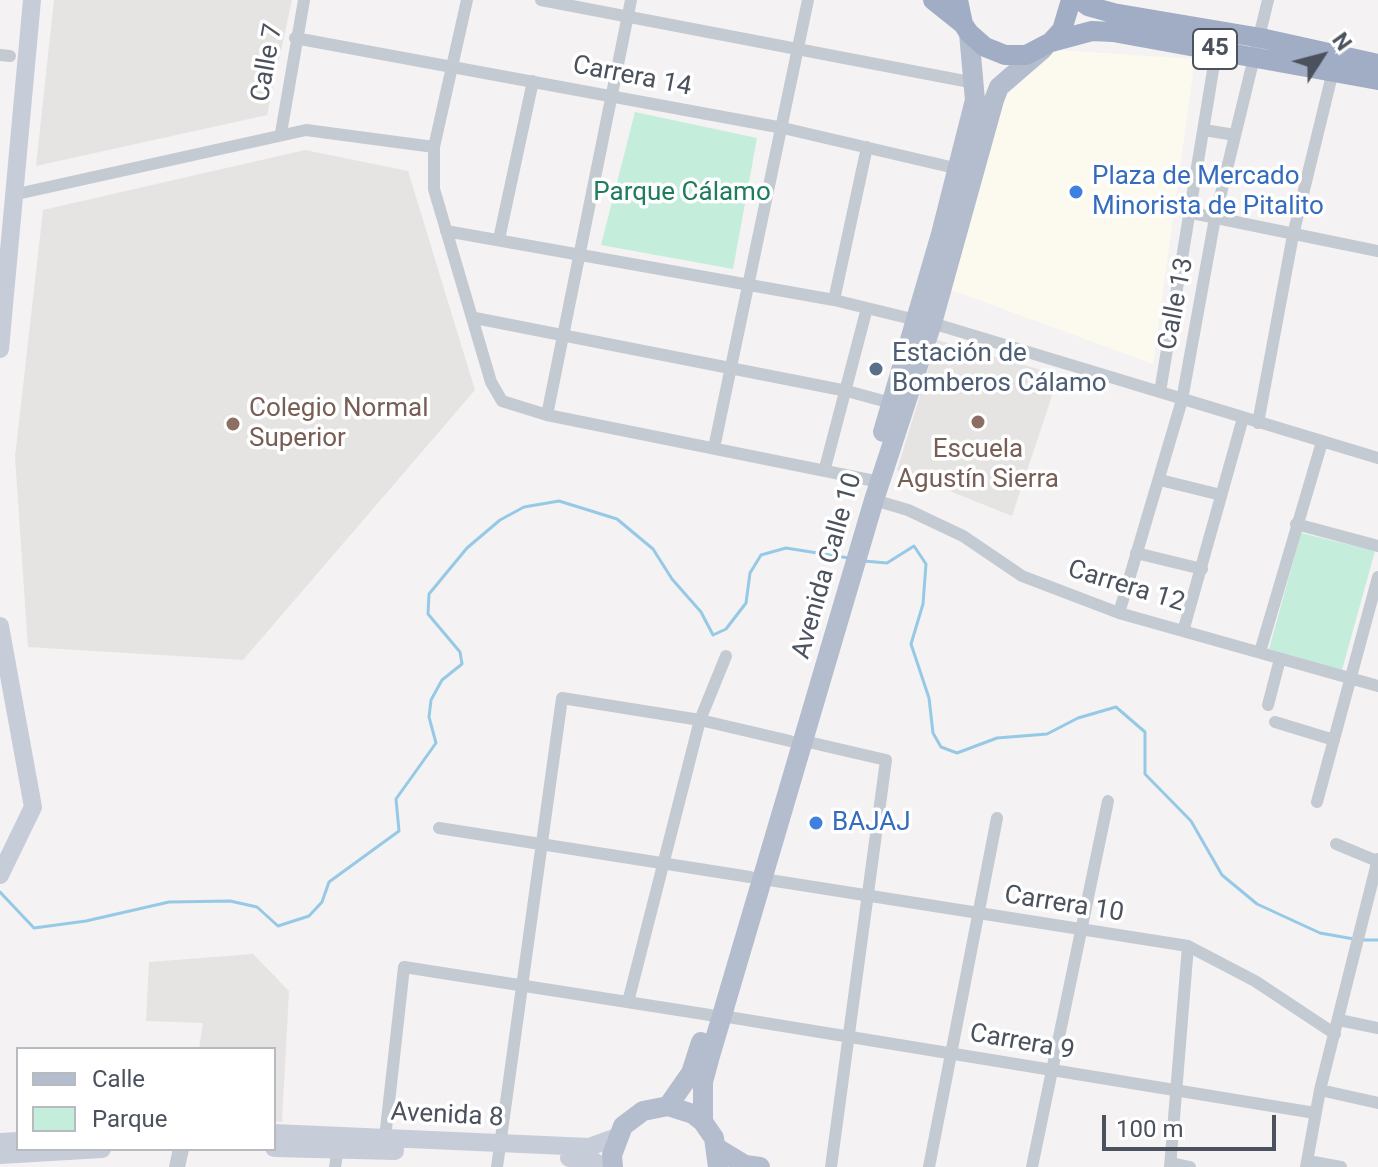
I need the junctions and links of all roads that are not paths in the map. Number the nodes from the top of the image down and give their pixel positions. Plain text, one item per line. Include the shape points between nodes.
1 (32, 0) edge
2 (304, 0) edge
3 (467, 0) edge
4 (541, 0) edge
5 (631, 0) edge
6 (808, 0) edge
7 (933, 0) edge
8 (958, 0) edge
9 (1071, 0) edge
10 (1268, 0) edge
11 (1093, 3) edge
12 (629, 16) junction
13 (966, 29) junction
14 (295, 38) junction
15 (1218, 40) junction
16 (1048, 44) junction
17 (1258, 46) junction
18 (799, 49) junction
19 (1378, 64) edge
20 (452, 66) junction
21 (1333, 71) junction
22 (1378, 80) edge
23 (533, 81) junction
24 (975, 83) junction
25 (610, 95) junction
26 (783, 128) junction
27 (1204, 130) junction
28 (281, 133) junction
29 (1235, 135) junction
30 (434, 147) junction
31 (867, 147) junction
32 (9, 167) edge
33 (959, 169) junction
34 (17, 194) junction
35 (1192, 213) junction
36 (1215, 218) junction
37 (446, 231) junction
38 (1293, 235) junction
39 (499, 239) junction
40 (1378, 251) edge
41 (579, 255) junction
42 (750, 286) junction
43 (834, 300) junction
44 (867, 308) junction
45 (475, 318) junction
46 (1174, 318) junction
47 (924, 322) junction
48 (1196, 323) junction
49 (563, 334) junction
50 (0, 349) edge
51 (731, 368) junction
52 (847, 391) junction
53 (1160, 392) junction
54 (891, 403) junction
55 (1180, 406) junction
56 (547, 415) junction
57 (1243, 418) junction
58 (1258, 423) junction
59 (1322, 442) junction
60 (714, 448) junction
61 (1378, 458) edge
62 (825, 468) junction
63 (1160, 480) junction
64 (872, 490) junction
65 (1221, 495) junction
66 (1296, 524) junction
67 (1378, 546) edge
68 (1136, 553) junction
69 (1202, 569) junction
70 (1378, 577) edge
71 (1119, 613) junction
72 (0, 626) edge
73 (1184, 628) junction
74 (1260, 652) junction
75 (726, 656) dead end
76 (1280, 659) junction
77 (1349, 678) junction
78 (1378, 686) edge
79 (1268, 705) dead end
80 (700, 720) junction
81 (1275, 722) dead end
82 (1334, 740) junction
83 (797, 741) junction
84 (1108, 801) dead end
85 (1317, 802) dead end
86 (997, 818) dead end
87 (439, 828) dead end
88 (542, 844) junction
89 (1336, 844) dead end
90 (1378, 860) edge
91 (666, 864) junction
92 (0, 875) edge
93 (756, 878) junction
94 (865, 895) junction
95 (979, 913) junction
96 (1081, 931) junction
97 (1188, 946) junction
98 (522, 986) junction
99 (628, 1002) junction
100 (716, 1016) junction
101 (1339, 1020) junction
102 (1378, 1028) edge
103 (1335, 1034) junction
104 (850, 1037) junction
105 (951, 1053) junction
106 (1052, 1071) junction
107 (1175, 1090) junction
108 (1320, 1090) junction
109 (1378, 1103) edge
110 (668, 1106) junction
111 (1315, 1113) junction
112 (703, 1122) junction
113 (276, 1133) edge
114 (617, 1137) junction
115 (276, 1148) edge
116 (386, 1152) edge
117 (498, 1156) edge
118 (718, 1157) edge
119 (337, 1158) edge
120 (1307, 1164) edge
121 (1170, 1165) edge
122 (603, 1167) edge
123 (613, 1167) edge
124 (760, 1167) edge
125 (831, 1167) edge
126 (929, 1167) edge
127 (1032, 1167) edge
128 (1190, 1167) edge
129 (1341, 1167) edge

1 - 32 main road
2 - 14 street, Calle 7
3 - 20 street
4 - 12 street
5 - 12 street
6 - 18 street
7 - 13 highway
8 - 13 highway
9 - 16 highway via 1062,30
10 - 17 street, Calle 13
11 - 15 highway, 45
12 - 18 street
12 - 25 street
13 - 16 highway via 985,47 1005,55 1026,55
13 - 24 main road, Avenida Calle 10
14 - 20 street, Carrera 14
14 - 28 street, Calle 7
15 - 16 highway, 45 via 1092,31
15 - 17 highway, 45
15 - 27 street, Calle 13
16 - 47 main road, Avenida Calle 10 via 999,87
17 - 19 highway, 45
17 - 21 highway, 45
17 - 29 street, Calle 13
18 - 24 street
18 - 26 street
20 - 23 street, Carrera 14
20 - 30 street
21 - 22 highway, 45
21 - 38 street
23 - 25 street, Carrera 14
23 - 39 street
24 - 33 main road, Avenida Calle 10
25 - 26 street, Carrera 14
25 - 41 street
26 - 31 street, Carrera 14
26 - 42 street
27 - 29 street
27 - 35 street, Calle 13
28 - 30 street via 306,130
28 - 34 street
29 - 36 street, Calle 13
30 - 37 street via 434,189
31 - 33 street, Carrera 14
31 - 43 street
32 - 34 main road
33 - 47 main road, Avenida Calle 10
34 - 50 main road
35 - 36 street
35 - 46 street, Calle 13
36 - 38 street
36 - 48 street, Calle 13
37 - 39 street
37 - 45 street
38 - 40 street
38 - 58 street
39 - 41 street
41 - 42 street
41 - 49 street
42 - 43 street
42 - 51 street
43 - 44 street
44 - 47 street
44 - 52 street
45 - 49 street
45 - 56 street, Carrera 12 via 491,382 502,401
46 - 48 street
46 - 53 street, Calle 13
47 - 53 street
47 - 54 main road, Avenida Calle 10
47 - 64 main road, Avenida Calle 10
48 - 55 street, Calle 13
49 - 51 street
49 - 56 street
51 - 52 street
51 - 60 street
52 - 54 street
52 - 62 street
53 - 55 street
54 - 64 main road, Avenida Calle 10
55 - 57 street
55 - 63 street, Calle 13
56 - 60 street, Carrera 12
57 - 58 street
57 - 65 street
58 - 59 street
59 - 61 street
59 - 66 street
60 - 62 street, Carrera 12
62 - 64 street, Carrera 12
63 - 65 street
63 - 68 street, Calle 13
64 - 71 street, Carrera 12 via 963,536 1022,576
64 - 83 main road, Avenida Calle 10
65 - 69 street
66 - 67 street
66 - 74 street
68 - 69 street
68 - 71 street, Calle 13
69 - 73 street
70 - 77 street
71 - 73 street, Carrera 12
72 - 92 main road via 33,807
73 - 74 street, Carrera 12
74 - 76 street, Carrera 12
75 - 80 street
76 - 77 street, Carrera 12
76 - 79 street
77 - 78 street, Carrera 12
77 - 82 street
80 - 83 street
80 - 88 street via 562,698
80 - 91 street
81 - 82 street
82 - 85 street
83 - 93 main road, Avenida Calle 10
83 - 94 street via 886,760
84 - 96 street
86 - 95 street
87 - 88 street, Carrera 10
88 - 91 street, Carrera 10
88 - 98 street
89 - 90 street
90 - 101 street
91 - 93 street, Carrera 10
91 - 99 street
93 - 94 street, Carrera 10
93 - 100 main road, Avenida Calle 10
94 - 95 street, Carrera 10
94 - 104 street
95 - 96 street, Carrera 10
95 - 105 street
96 - 97 street, Carrera 10
96 - 106 street
97 - 103 street, Carrera 10 via 1255,981
97 - 107 street
98 - 99 street, Carrera 9
98 - 116 street, Carrera 9 via 404,967
98 - 117 street
99 - 100 street, Carrera 9
100 - 104 street, Carrera 9
100 - 110 main road, Avenida Calle 10 via 691,1073
100 - 112 main road, Avenida Calle 10 via 703,1082
101 - 102 street
101 - 103 street
103 - 108 street
104 - 105 street, Carrera 9
104 - 125 street
105 - 106 street, Carrera 9
105 - 126 street
106 - 107 street, Carrera 9
106 - 127 street
107 - 111 street, Carrera 9
107 - 121 street
108 - 109 street
108 - 111 street
110 - 112 main road
110 - 114 main road via 632,1117
111 - 120 street
112 - 118 main road
113 - 116 main road, Avenida 8
114 - 117 main road, Avenida 8 via 589,1147
114 - 123 main road
115 - 119 main road, Avenida 8
116 - 117 main road, Avenida 8
116 - 119 main road, Avenida 8
117 - 122 main road, Avenida 8 via 589,1158
118 - 124 main road
120 - 129 street
121 - 128 street

